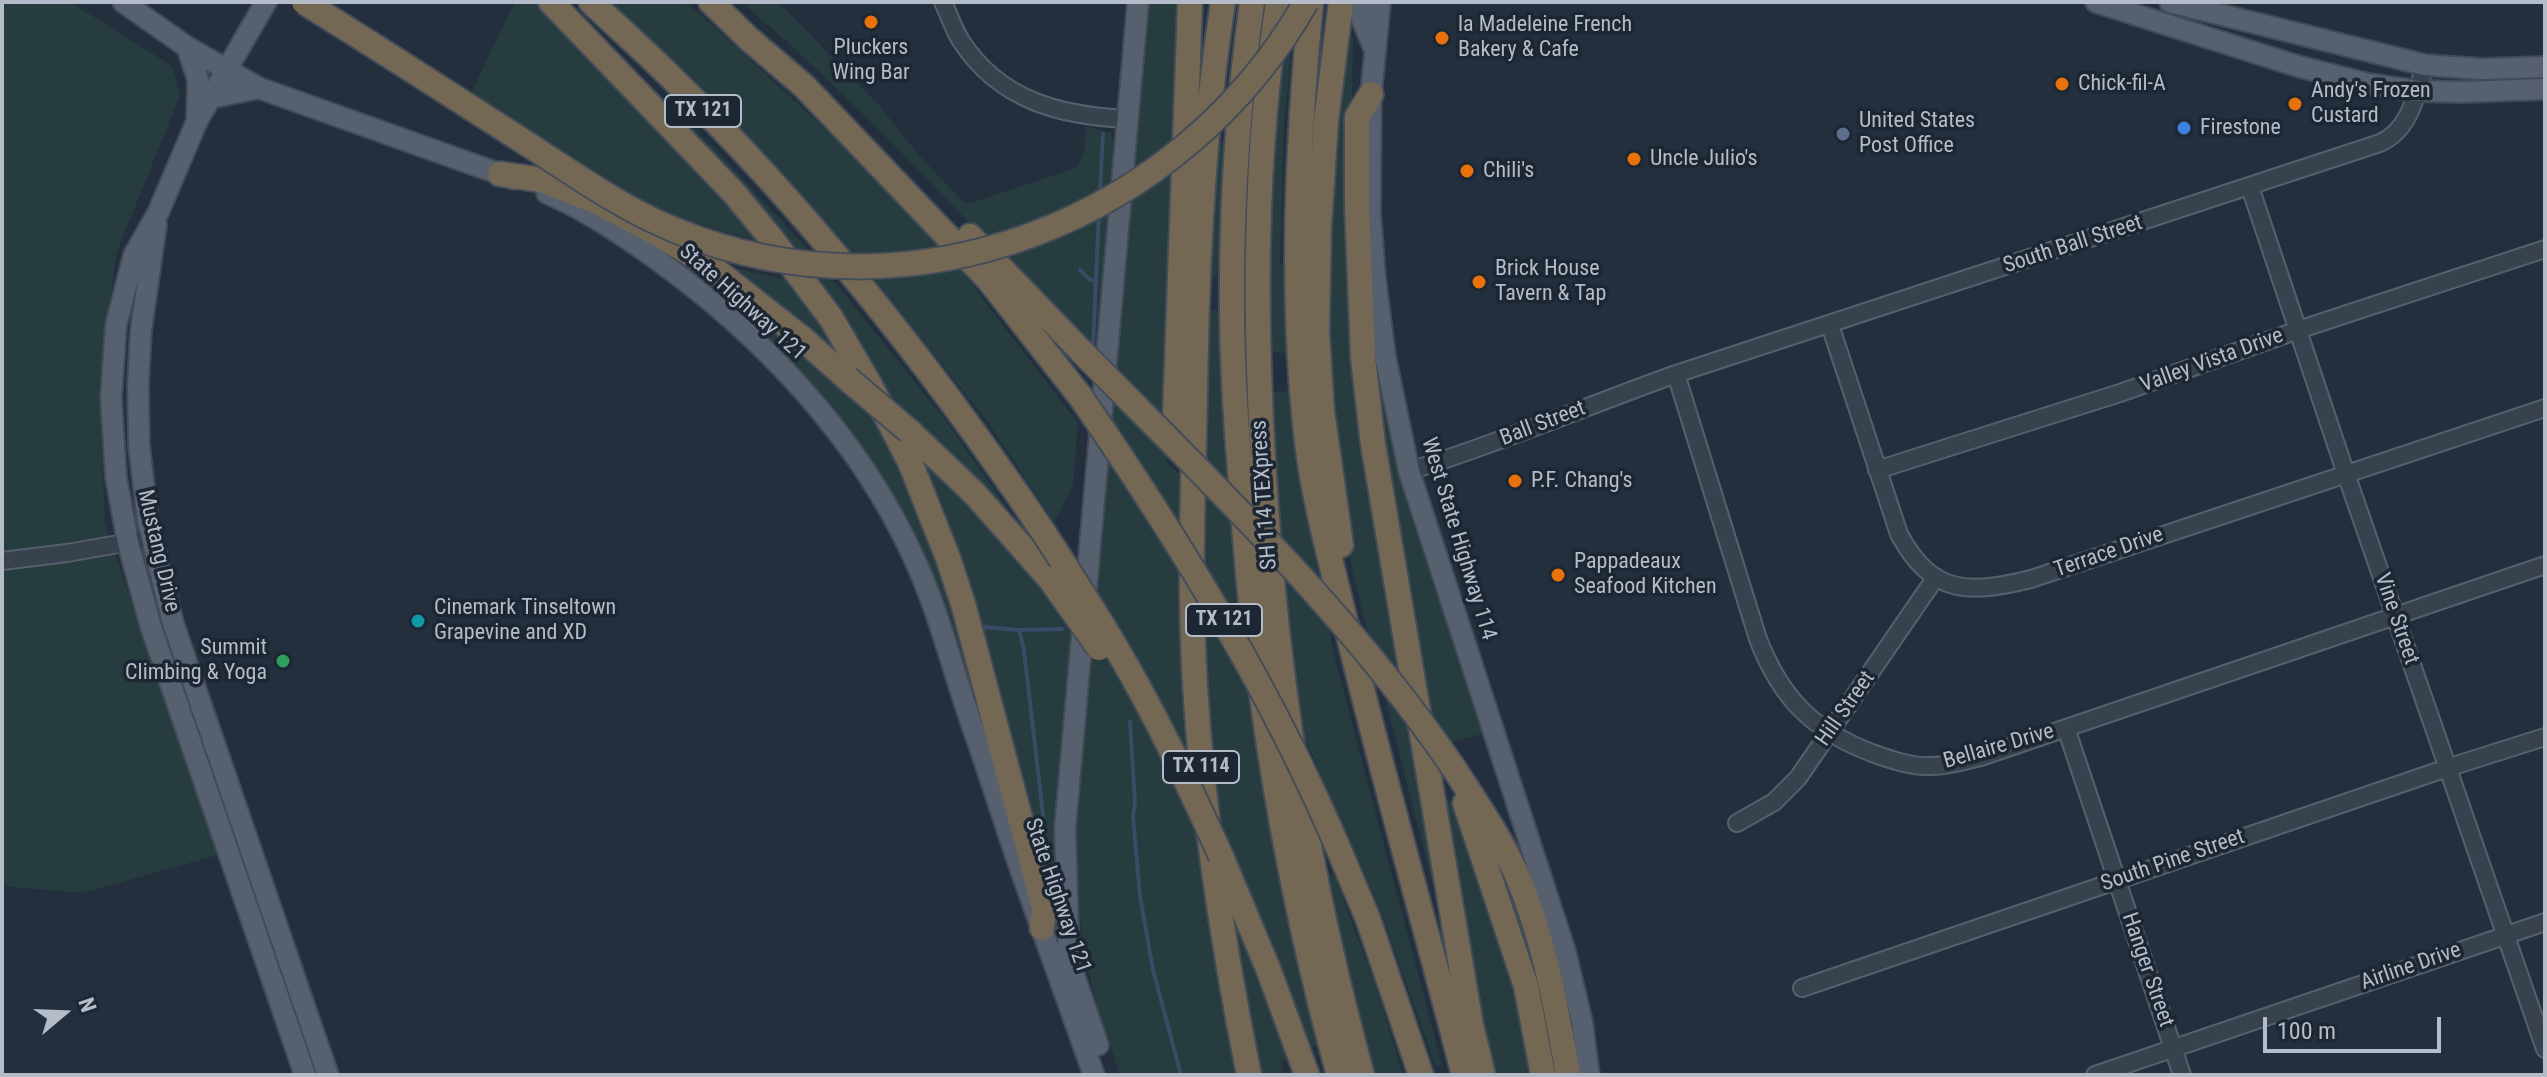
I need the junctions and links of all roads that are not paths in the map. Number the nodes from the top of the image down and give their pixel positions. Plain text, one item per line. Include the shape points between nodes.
1 (123, 2) edge
2 (266, 2) edge
3 (304, 2) edge
4 (551, 2) edge
5 (591, 2) edge
6 (711, 2) edge
7 (943, 2) edge
8 (1138, 2) edge
9 (1190, 2) edge
10 (1223, 2) edge
11 (1252, 2) edge
12 (1278, 2) edge
13 (1308, 2) edge
14 (1341, 2) edge
15 (1362, 2) edge
16 (1380, 2) edge
17 (2096, 2) edge
18 (2170, 2) edge
19 (187, 47) junction
20 (1375, 50) junction
21 (2425, 65) junction
22 (2545, 67) edge
23 (227, 70) junction
24 (804, 86) junction
25 (259, 88) junction
26 (2545, 89) edge
27 (2417, 91) junction
28 (1371, 94) junction
29 (210, 98) junction
30 (1128, 119) junction
31 (197, 121) junction
32 (500, 174) junction
33 (2250, 187) junction
34 (158, 213) junction
35 (2545, 249) edge
36 (1830, 325) junction
37 (2298, 330) junction
38 (1676, 374) junction
39 (2545, 408) edge
40 (1193, 455) junction
41 (1877, 470) junction
42 (1409, 471) junction
43 (2346, 474) junction
44 (153, 538) junction
45 (128, 543) junction
46 (2, 561) edge
47 (2545, 565) edge
48 (1936, 577) junction
49 (1339, 593) junction
50 (2395, 615) junction
51 (2066, 728) junction
52 (1830, 733) junction
53 (2545, 737) edge
54 (1453, 767) junction
55 (2447, 768) junction
56 (1737, 823) dead end
57 (249, 844) junction
58 (228, 850) junction
59 (1221, 856) junction
60 (2117, 880) junction
61 (2545, 922) edge
62 (1042, 928) junction
63 (2505, 935) junction
64 (1802, 988) dead end
65 (2173, 1048) junction
66 (2545, 1049) edge
67 (1304, 1064) edge
68 (305, 1075) edge
69 (328, 1075) edge
70 (1094, 1075) edge
71 (1105, 1075) edge
72 (1249, 1075) edge
73 (1339, 1075) edge
74 (1362, 1075) edge
75 (1421, 1075) edge
76 (1464, 1075) edge
77 (1483, 1075) edge
78 (1543, 1075) edge
79 (1568, 1075) edge
80 (1589, 1075) edge
81 (2095, 1075) edge
82 (2182, 1075) edge

1 - 19 main road, State Highway 121
2 - 23 main road, Mustang Drive
3 - 13 highway, bridge via 631,210 696,238 763,256 867,266 960,257 1061,224 1109,200 1212,123 1249,84
4 - 62 highway via 734,193 831,318 870,385 927,501 960,595 1044,908
5 - 59 highway, TX 121, bridge via 676,82 809,226 945,392 1042,530 1118,651
6 - 24 highway, TX 121
7 - 30 street via 961,41 987,72 1030,101 1072,115
8 - 30 main road
9 - 40 highway via 1175,415
10 - 40 highway, TX 114 via 1204,164
11 - 73 highway, SH 114 TEXpress via 1236,157 1232,312 1246,553 1273,781
12 - 74 highway, SH 114 TEXpress via 1258,236 1259,405 1270,583 1297,789
13 - 49 highway via 1299,162 1298,329 1309,458
14 - 49 highway via 1325,136 1317,332 1322,411 1344,568
15 - 20 main road via 1361,17
16 - 20 main road, West State Highway 114
17 - 27 main road via 2324,74
18 - 21 main road
19 - 23 main road, State Highway 121
19 - 31 main road via 198,79
20 - 28 main road, West State Highway 114
21 - 22 main road
21 - 27 street, South Ball Street
23 - 25 main road, State Highway 121
23 - 29 main road, Mustang Drive
24 - 54 highway, bridge via 836,100 1289,563 1395,686
24 - 75 highway, TX 121, bridge via 989,280 1080,396 1147,495 1270,701 1319,803 1368,919
25 - 29 main road
25 - 32 main road, State Highway 121
26 - 27 main road
27 - 33 street, South Ball Street via 2408,116 2387,140
28 - 42 main road, West State Highway 114 via 1375,277
28 - 77 highway via 1357,117 1366,386 1395,581
29 - 31 main road, Mustang Drive
30 - 71 main road via 1065,829 1069,961
31 - 34 main road, Mustang Drive
32 - 59 highway, bridge via 542,180 595,201 709,265 909,431 975,494 1050,579 1104,655 1197,834
32 - 62 main road, State Highway 121 via 590,215 684,279 762,346 865,471 925,583
33 - 36 street, South Ball Street
33 - 37 street, Vine Street
34 - 44 main road, Mustang Drive via 138,384 143,487
34 - 45 main road, Mustang Drive via 134,255 116,325 111,398 116,477
35 - 37 street, Valley Vista Drive
36 - 38 street, South Ball Street
36 - 41 street, Terrace Drive
37 - 41 street, Valley Vista Drive
37 - 43 street, Vine Street
38 - 42 street, Ball Street
38 - 52 street, Bellaire Drive via 1768,664 1789,699
39 - 43 street, Terrace Drive
40 - 72 highway, TX 114 via 1192,622 1201,771
41 - 48 street, Terrace Drive via 1904,544
42 - 80 main road, West State Highway 114 via 1565,951
43 - 48 street, Terrace Drive via 2031,579 1977,590
43 - 50 street, Vine Street
44 - 45 street
44 - 57 main road, Mustang Drive via 173,623
45 - 46 street
45 - 58 main road, Mustang Drive via 151,627
47 - 50 street, Bellaire Drive
48 - 52 street, Hill Street
49 - 76 highway
50 - 51 street, Bellaire Drive
50 - 55 street, Vine Street
51 - 52 street, Bellaire Drive via 1981,757 1927,767 1889,759
51 - 60 street, Hanger Street
52 - 56 street, Hill Street via 1785,793
53 - 55 street, South Pine Street
54 - 78 highway via 1526,986
54 - 79 highway via 1498,838 1532,914
55 - 60 street, South Pine Street
55 - 63 street, Vine Street
57 - 58 main road
57 - 69 main road, Mustang Drive
58 - 68 main road, Mustang Drive
59 - 67 highway, TX 121
60 - 64 street, South Pine Street
60 - 65 street, Hanger Street
61 - 63 street, Airline Drive
62 - 70 main road, State Highway 121
63 - 65 street, Airline Drive
63 - 66 street, Vine Street
65 - 81 street, Airline Drive
65 - 82 street, Hanger Street

